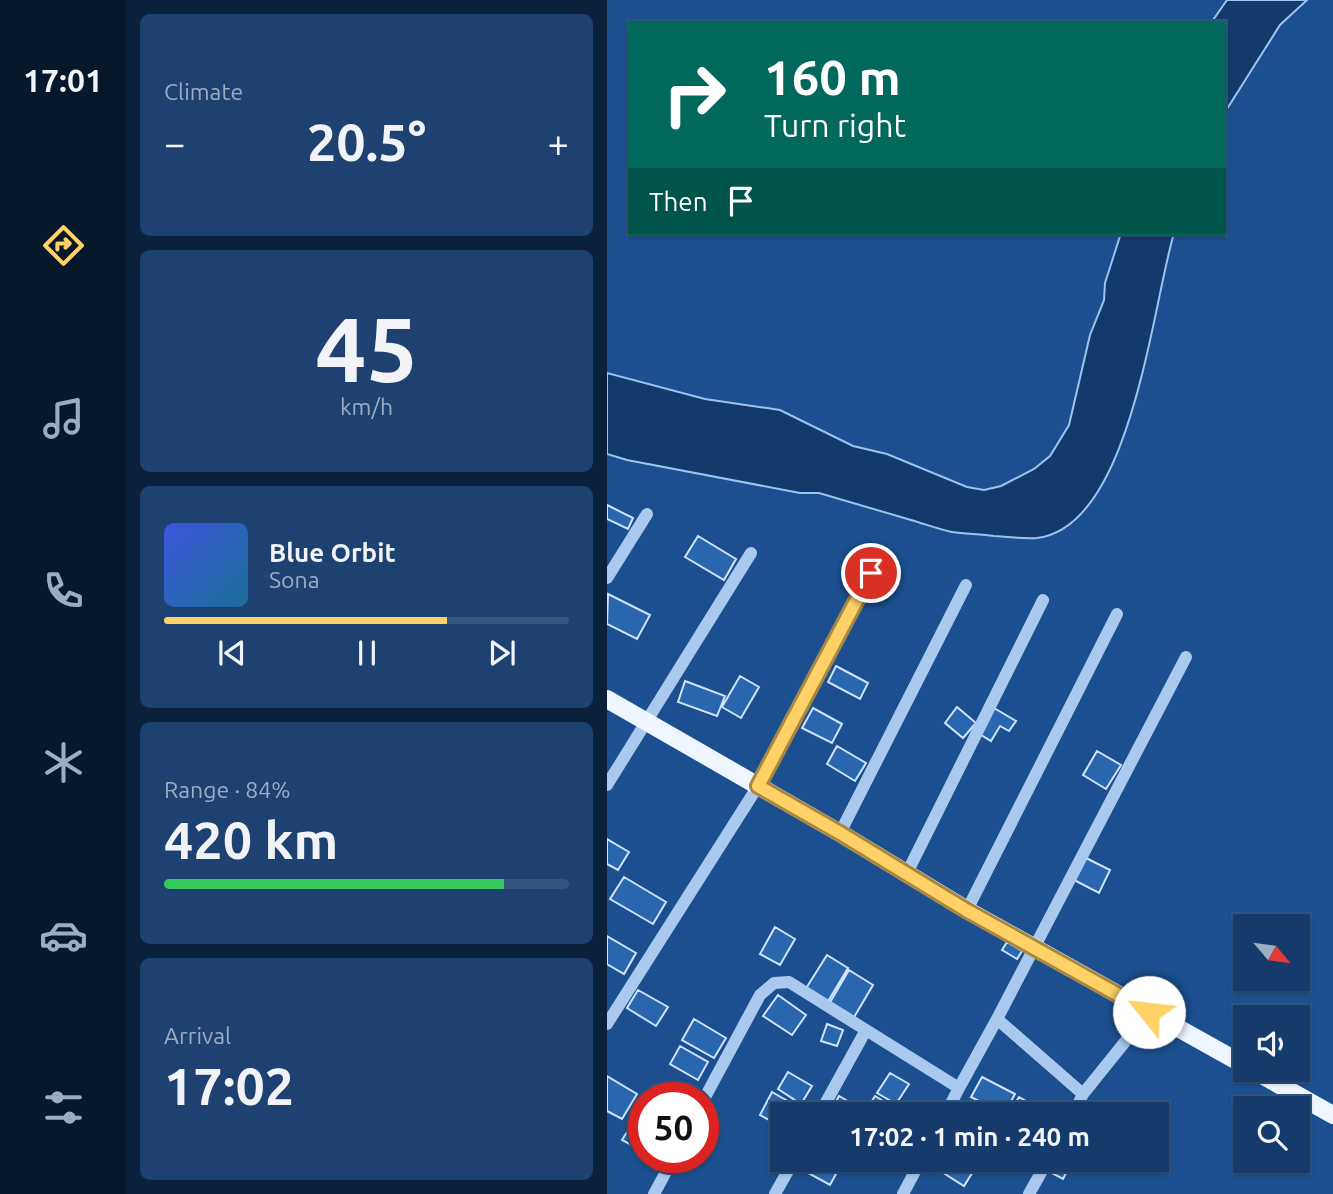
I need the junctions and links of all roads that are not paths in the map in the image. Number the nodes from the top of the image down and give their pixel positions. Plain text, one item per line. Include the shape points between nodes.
1 (647, 514) dead end
2 (751, 553) dead end
3 (871, 573) dead end
4 (607, 578) edge
5 (966, 585) dead end
6 (1043, 600) dead end
7 (1117, 614) dead end
8 (1186, 657) dead end
9 (607, 699) edge
10 (645, 721) junction
11 (607, 785) edge
12 (758, 786) junction
13 (840, 833) junction
14 (907, 873) junction
15 (966, 910) junction
16 (1035, 948) junction
17 (1149, 1012) junction
18 (997, 1019) junction
19 (607, 1024) edge
20 (866, 1030) junction
21 (1233, 1059) edge
22 (713, 1082) edge
23 (1274, 1082) edge
24 (959, 1088) junction
25 (1084, 1094) junction
26 (826, 1102) edge
27 (952, 1102) edge
28 (1080, 1102) edge
29 (1333, 1115) edge
30 (787, 1172) edge
31 (915, 1172) edge
32 (1041, 1172) edge
33 (665, 1173) edge
34 (654, 1194) edge
35 (775, 1194) edge
36 (903, 1194) edge
37 (1029, 1194) edge

1 - 4 street
2 - 10 street
3 - 12 street
5 - 13 street
6 - 14 street
7 - 15 street
8 - 16 street
9 - 10 main road
10 - 11 street
10 - 12 main road
12 - 13 main road
12 - 19 street
13 - 14 main road
14 - 15 main road
15 - 16 main road
16 - 17 main road
16 - 18 street
17 - 21 main road
17 - 25 street
18 - 24 street
18 - 25 street
20 - 22 street via 789,982 774,983 760,995
20 - 24 street
20 - 26 street
23 - 29 main road
24 - 27 street
25 - 28 street
30 - 35 street
31 - 36 street
32 - 37 street
33 - 34 street

